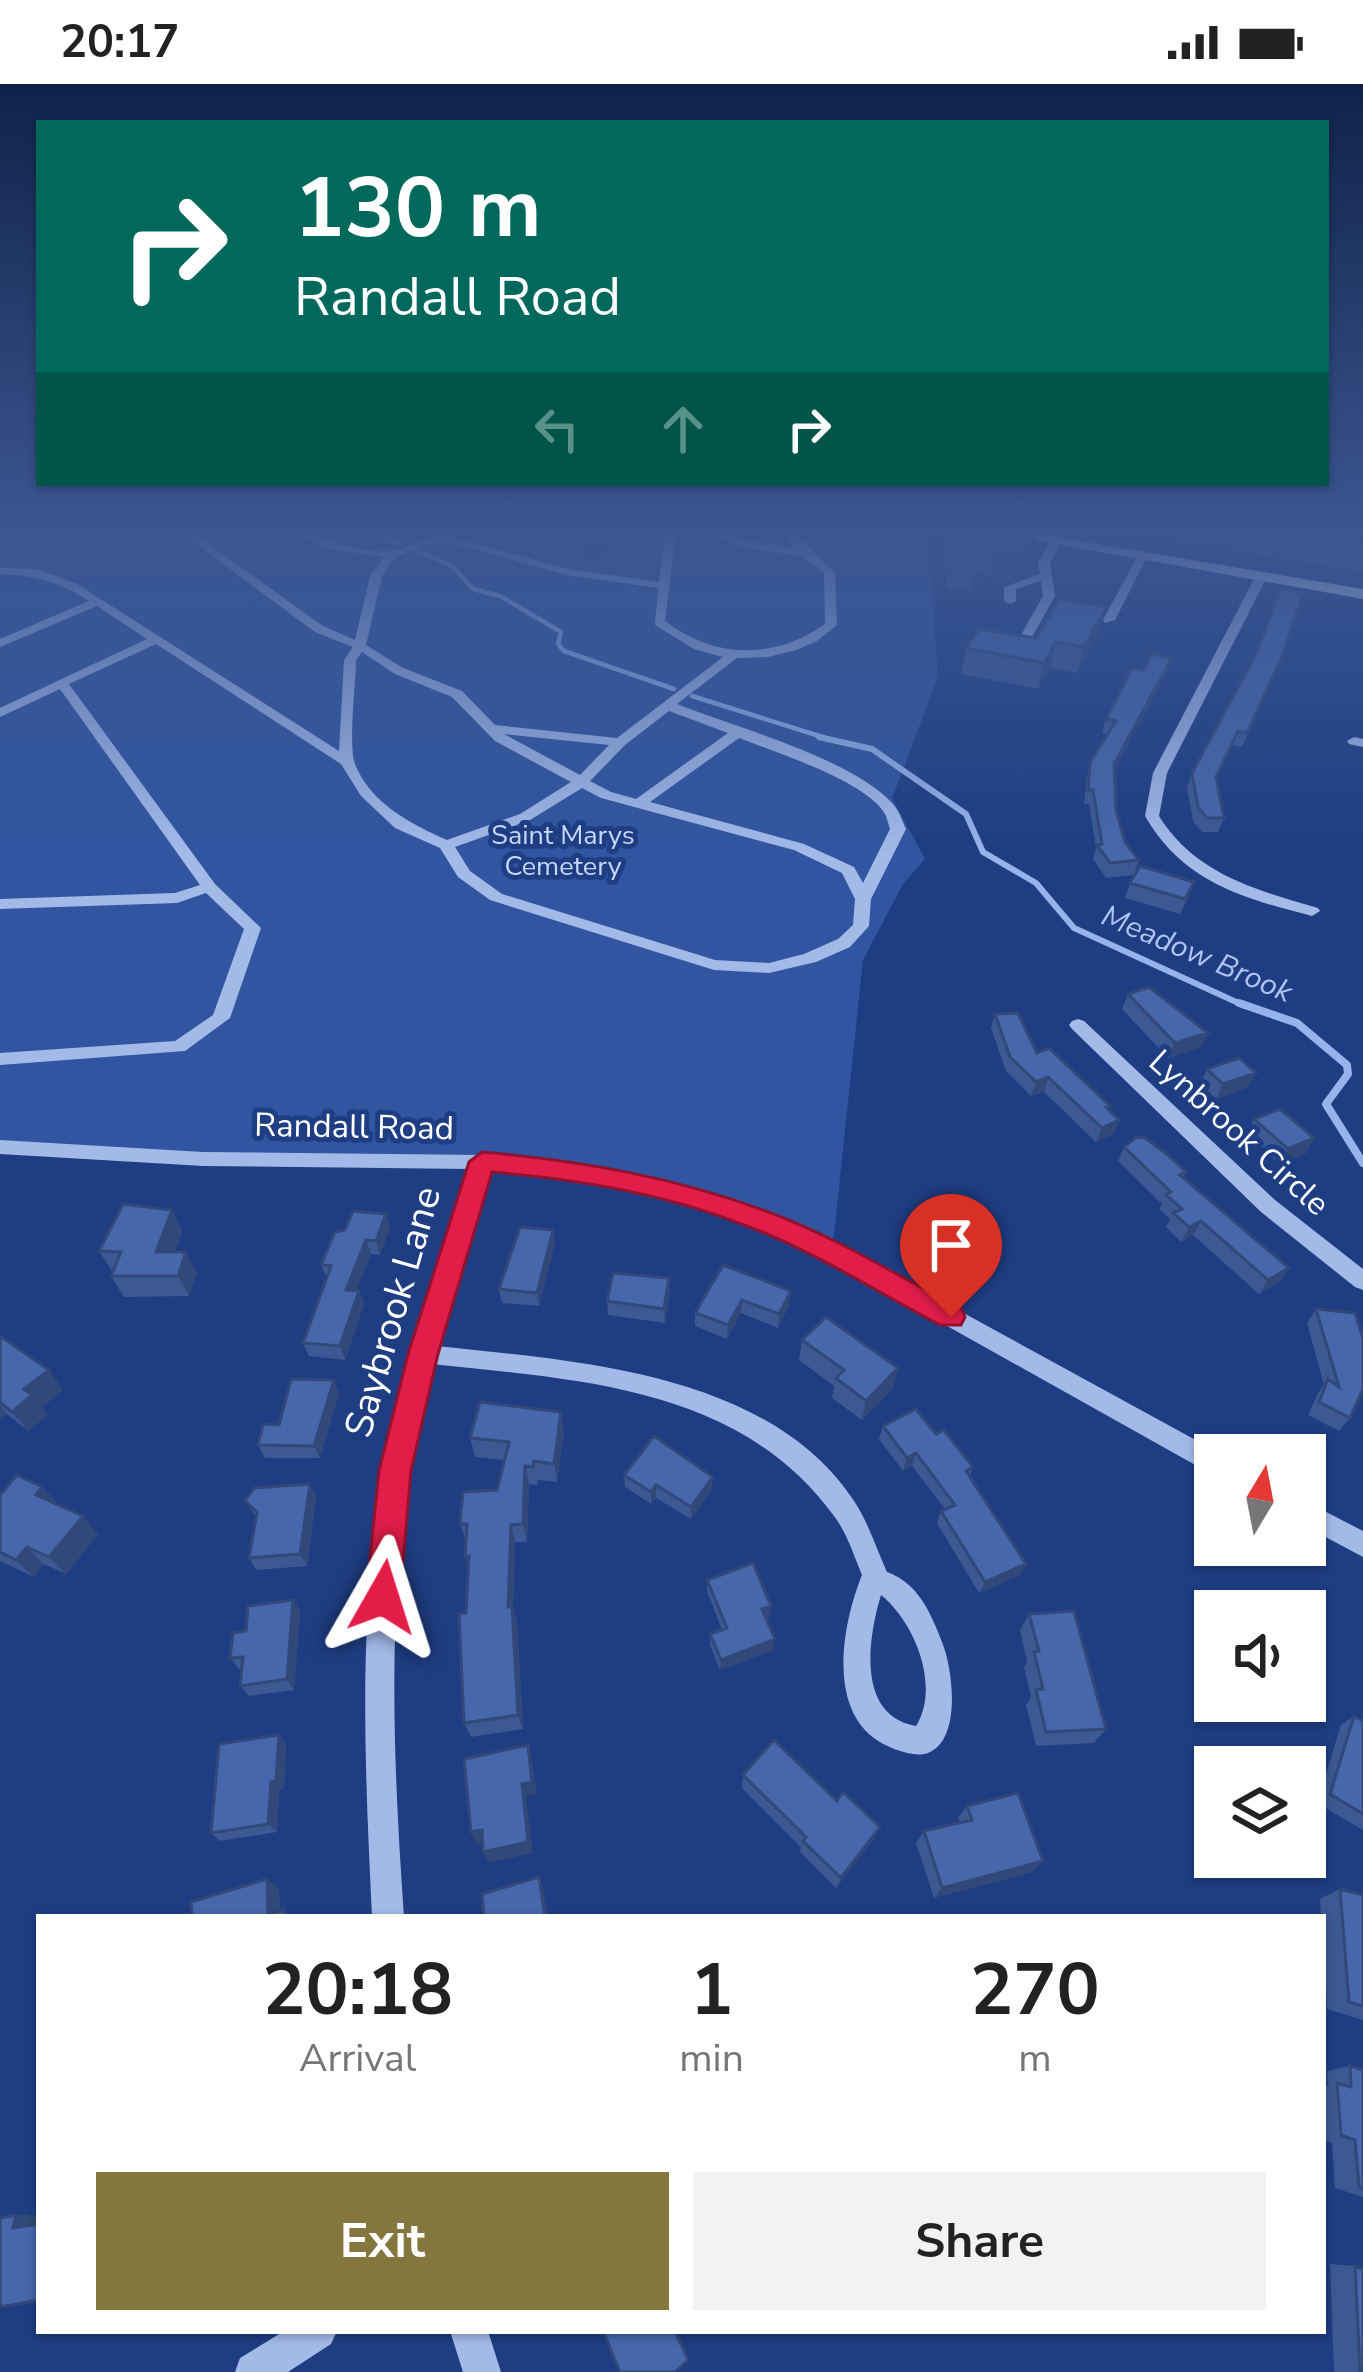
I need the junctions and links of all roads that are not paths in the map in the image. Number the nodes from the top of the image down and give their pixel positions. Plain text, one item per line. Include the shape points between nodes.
1 (158, 639) joint
2 (344, 639) edge
3 (362, 639) edge
4 (686, 639) edge
5 (813, 639) edge
6 (1025, 639) edge
7 (1229, 639) edge
8 (360, 646) junction
9 (985, 648) edge
10 (733, 655) junction
11 (62, 683) junction
12 (669, 706) junction
13 (0, 713) edge
14 (491, 729) junction
15 (737, 733) junction
16 (620, 742) junction
17 (346, 760) junction
18 (581, 782) junction
19 (639, 803) junction
20 (446, 845) junction
21 (209, 887) junction
22 (863, 899) junction
23 (0, 904) edge
24 (1312, 911) dead end
25 (1078, 1025) dead end
26 (0, 1059) edge
27 (0, 1147) edge
28 (482, 1162) junction
29 (1363, 1282) edge
30 (423, 1354) junction
31 (1194, 1451) edge
32 (1326, 1525) edge
33 (1363, 1545) edge
34 (877, 1579) junction
35 (388, 1914) edge
36 (313, 2334) edge
37 (470, 2334) edge
38 (254, 2372) edge
39 (482, 2372) edge

1 - 11 street
1 - 17 street
2 - 8 street
3 - 8 street
4 - 10 street
5 - 10 street via 783,652
6 - 9 street via 1000,651
7 - 24 street via 1160,773 1152,816 1176,853 1208,875
8 - 14 street via 457,694
8 - 17 street via 350,660
10 - 12 street
11 - 13 street
11 - 21 street
12 - 15 street
12 - 16 street
14 - 16 street
14 - 18 street
15 - 19 street
15 - 22 street via 812,761 890,809 898,829
16 - 18 street
17 - 20 street via 400,825
18 - 19 street
18 - 20 street via 525,817
19 - 22 street via 799,847 848,870
20 - 22 street via 464,874 496,898 714,965 769,968 844,943 861,926
21 - 23 street via 177,898
21 - 26 street via 253,928 221,1018 179,1047
25 - 29 street, Lynbrook Circle via 1268,1206
27 - 28 street, Randall Road
28 - 30 street, Saybrook Lane
28 - 31 street, Randall Road via 585,1171 766,1222
30 - 34 street via 583,1372 736,1413 798,1456 854,1520
30 - 35 street, Saybrook Lane via 395,1471 379,1640
32 - 33 street
34 - 34 street via 904,1593 938,1676 943,1705 923,1742 890,1734 869,1714 856,1672 861,1608
36 - 38 street
37 - 39 street

